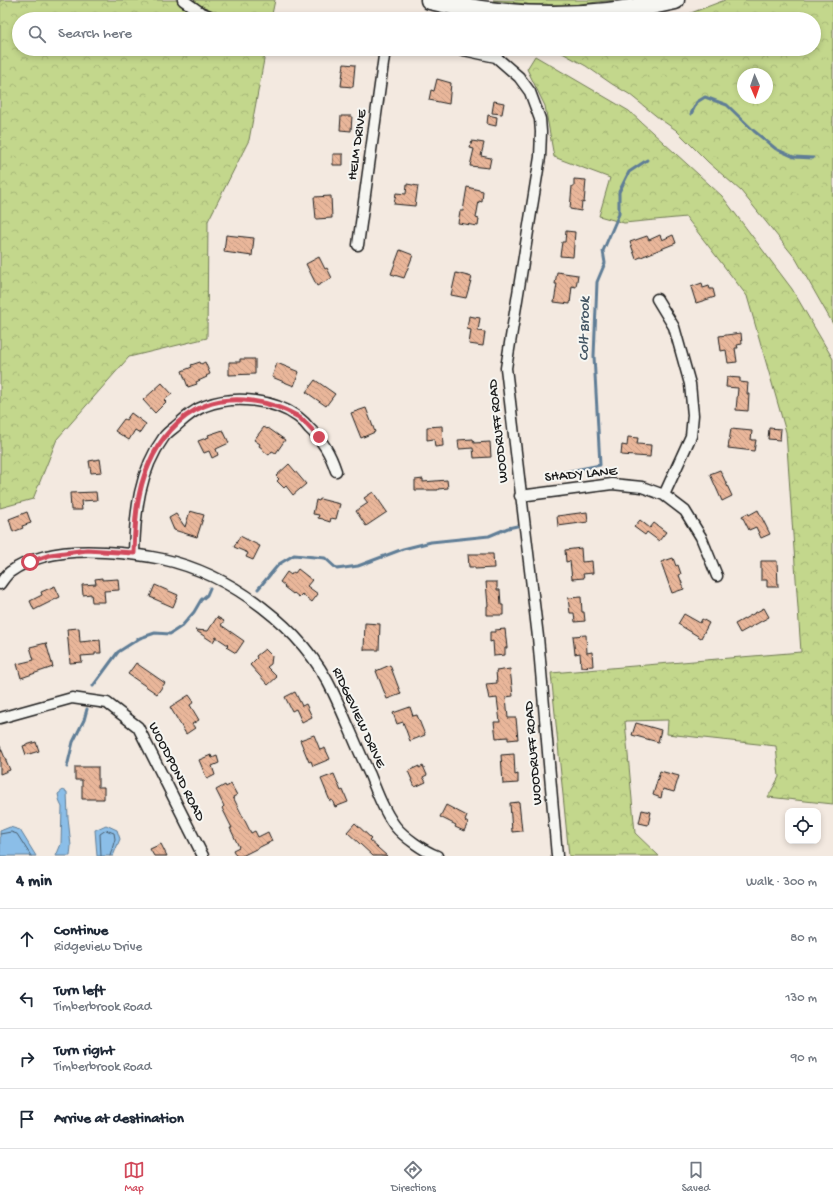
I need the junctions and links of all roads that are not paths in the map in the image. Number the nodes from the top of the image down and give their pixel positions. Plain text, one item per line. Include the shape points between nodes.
1 (183, 0) edge
2 (430, 0) edge
3 (675, 0) edge
4 (200, 12) edge
5 (492, 12) edge
6 (608, 12) edge
7 (384, 56) edge
8 (491, 56) edge
9 (358, 245) dead end
10 (657, 299) dead end
11 (336, 471) dead end
12 (664, 495) junction
13 (520, 496) junction
14 (134, 553) junction
15 (717, 576) dead end
16 (0, 584) edge
17 (0, 718) edge
18 (203, 856) edge
19 (437, 856) edge
20 (557, 856) edge

1 - 4 street
2 - 5 highway
3 - 6 highway
7 - 9 street, HELM DRIVE
8 - 13 street, WOODRUFF ROAD via 496,57 518,77 530,92 540,119 541,132 540,157 506,368
10 - 12 street via 674,327 690,384 693,415 691,436
11 - 14 street via 329,452 319,437 299,417 277,406 252,401 227,401 204,406 185,417 164,437 149,464 139,494
12 - 13 street, SHADY LANE via 642,487 612,484
12 - 15 street, SHADY LANE via 685,511 701,537
13 - 20 street, WOODRUFF ROAD via 538,637
14 - 16 street, RIDGEVIEW DRIVE via 87,550 50,555 9,573
14 - 19 street, RIDGEVIEW DRIVE via 164,559 202,572 239,590 302,644 333,691 384,809 396,828 414,844
17 - 18 street, WOODPOND ROAD via 72,698 107,703 138,727

